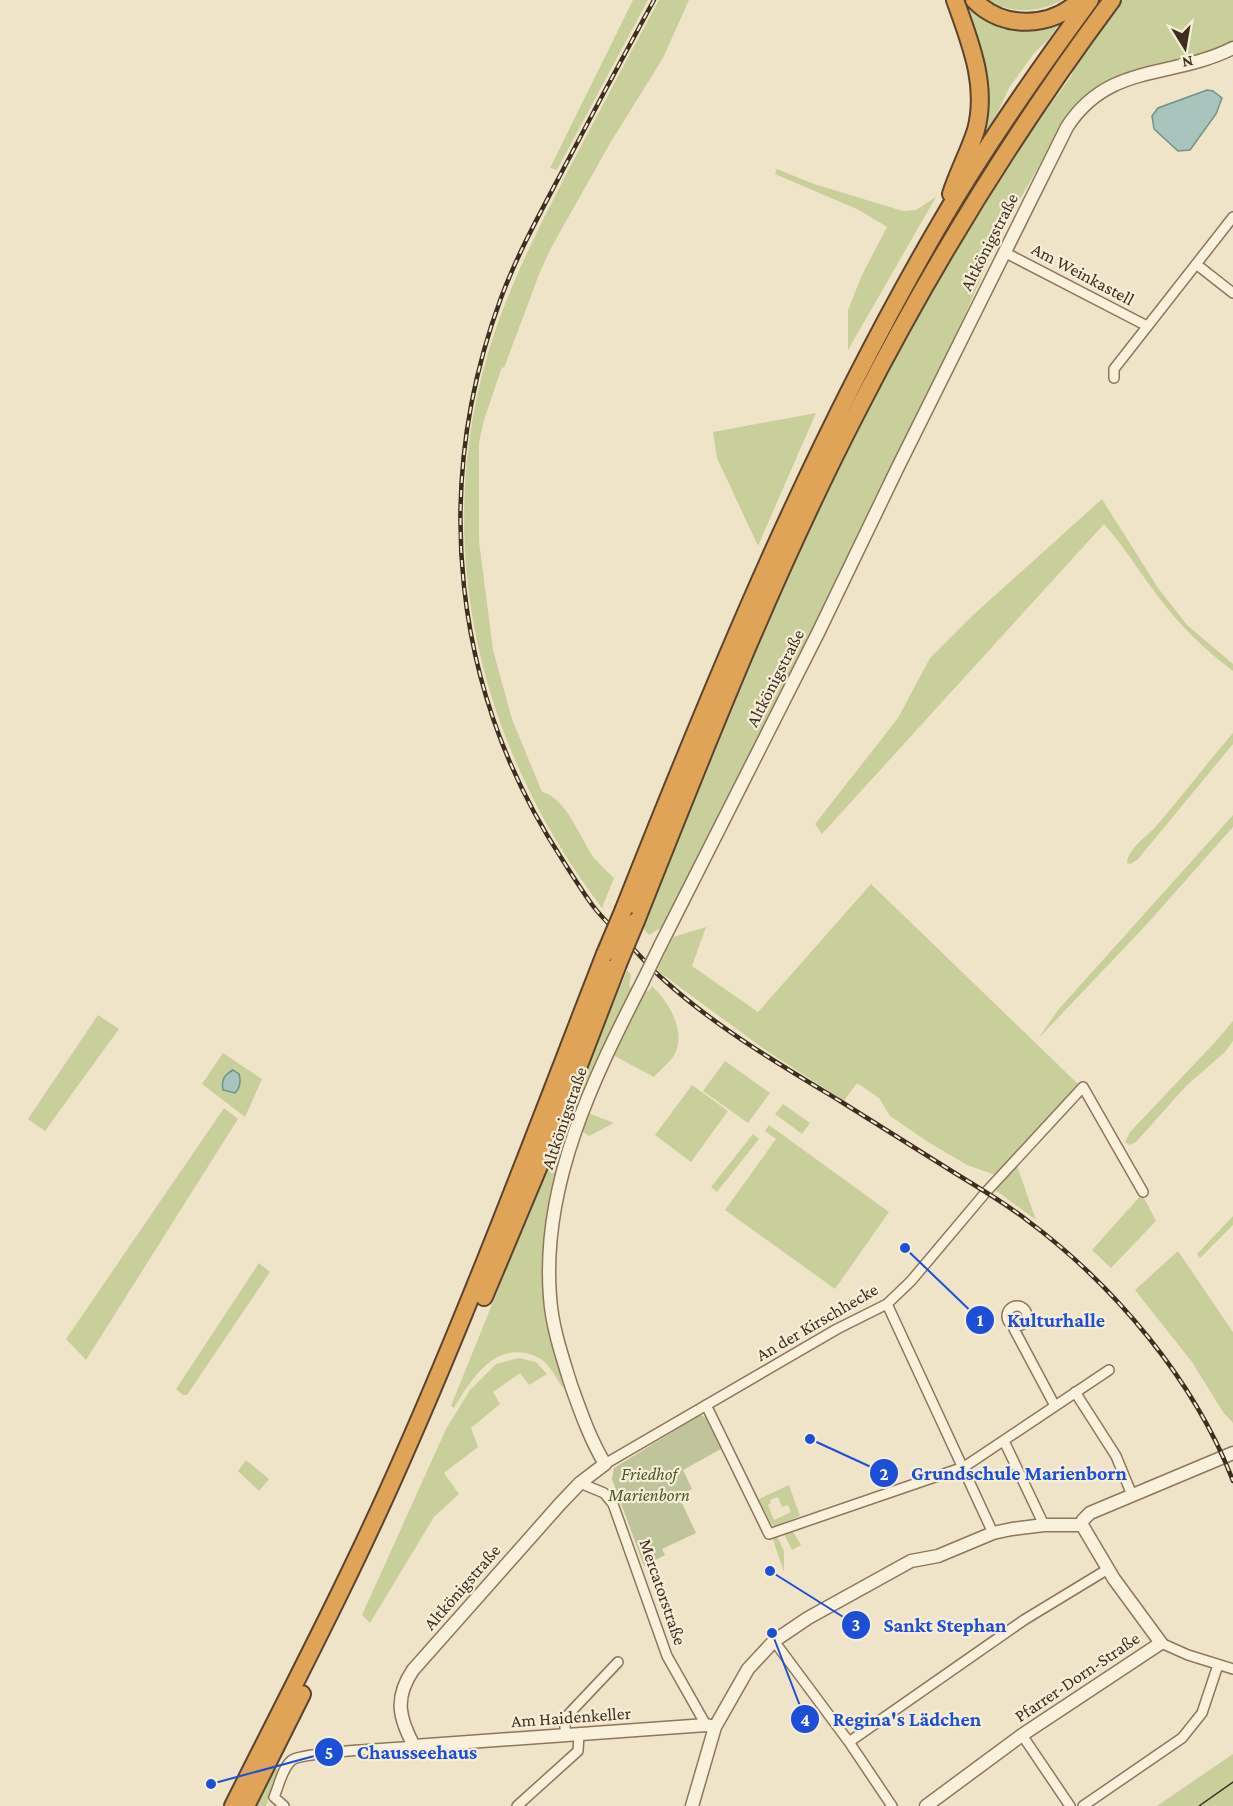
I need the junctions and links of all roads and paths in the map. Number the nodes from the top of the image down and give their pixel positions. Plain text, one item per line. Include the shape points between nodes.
1 (955, 0) edge
2 (974, 0) edge
3 (1080, 0) edge
4 (1090, 0) edge
5 (1112, 0) edge
6 (1233, 48) edge
7 (1233, 217) edge
8 (942, 220) junction
9 (1007, 247) junction
10 (1196, 264) junction
11 (1233, 293) edge
12 (1147, 326) junction
13 (1114, 378) dead end
14 (630, 915) junction
15 (611, 959) junction
16 (1143, 1192) dead end
17 (887, 1304) junction
18 (1015, 1326) dead end
19 (1109, 1370) dead end
20 (1075, 1392) junction
21 (706, 1405) junction
22 (1055, 1406) junction
23 (1004, 1441) junction
24 (1233, 1454) edge
25 (600, 1467) junction
26 (964, 1467) junction
27 (580, 1483) junction
28 (1132, 1496) junction
29 (1044, 1525) junction
30 (1082, 1525) junction
31 (993, 1533) junction
32 (1108, 1569) junction
33 (774, 1641) junction
34 (1161, 1643) junction
35 (618, 1662) dead end
36 (1218, 1665) junction
37 (1233, 1669) edge
38 (711, 1726) junction
39 (579, 1734) junction
40 (1022, 1735) junction
41 (566, 1736) junction
42 (849, 1742) junction
43 (414, 1746) junction
44 (233, 1806) edge
45 (246, 1806) edge
46 (284, 1806) edge
47 (517, 1806) edge
48 (692, 1806) edge
49 (892, 1806) edge
50 (926, 1806) edge
51 (1070, 1806) edge
52 (1083, 1806) edge

1 - 8 highway via 977,69 980,106 971,145
2 - 3 highway via 1000,16 1026,22 1060,15
4 - 8 highway via 1000,128
5 - 14 highway via 1037,104 965,217 859,408 805,518
6 - 9 street, Altkönigstraße via 1202,61 1128,79 1093,97 1066,127
7 - 10 street, Am Weinkastell
8 - 14 highway via 852,385 790,511 704,707
9 - 12 street, Am Weinkastell
9 - 25 street, Altkönigstraße, bridge via 586,1101 563,1173 550,1248 549,1297 555,1332
10 - 11 street
10 - 12 street, Am Weinkastell
12 - 13 street, Am Weinkastell via 1114,369
14 - 15 highway, bridge
15 - 44 highway via 416,1427 367,1536
15 - 45 highway via 552,1135 414,1457
16 - 17 street, An der Kirschhecke via 1083,1087
17 - 21 street, An der Kirschhecke
17 - 26 street
18 - 22 street
19 - 20 street
20 - 22 street
20 - 28 street via 1116,1455
21 - 25 street, An der Kirschhecke
21 - 26 street via 769,1534
22 - 23 street
23 - 26 street
23 - 29 street
24 - 28 street
25 - 27 street, Altkönigstraße
26 - 31 street
27 - 38 street, Mercatorstraße via 604,1493 614,1504 667,1656
27 - 43 street, Altkönigstraße via 408,1677 400,1713
28 - 30 street via 1090,1513
29 - 30 street
29 - 31 street
30 - 32 street
31 - 33 street via 938,1556 911,1561
32 - 34 street
32 - 42 street via 1024,1620
33 - 38 street via 748,1669
33 - 42 street
34 - 36 street
34 - 40 street, Pfarrer-Dorn-Straße
35 - 41 street via 564,1719
36 - 37 street
36 - 52 street via 1202,1713 1182,1738
38 - 39 street, Am Haidenkeller
38 - 48 street
39 - 41 street, Am Haidenkeller
39 - 47 street via 578,1751
40 - 50 street, Pfarrer-Dorn-Straße
40 - 51 street
41 - 43 street, Am Haidenkeller
42 - 49 street
43 - 46 street, Am Haidenkeller via 296,1758 286,1768 274,1797

